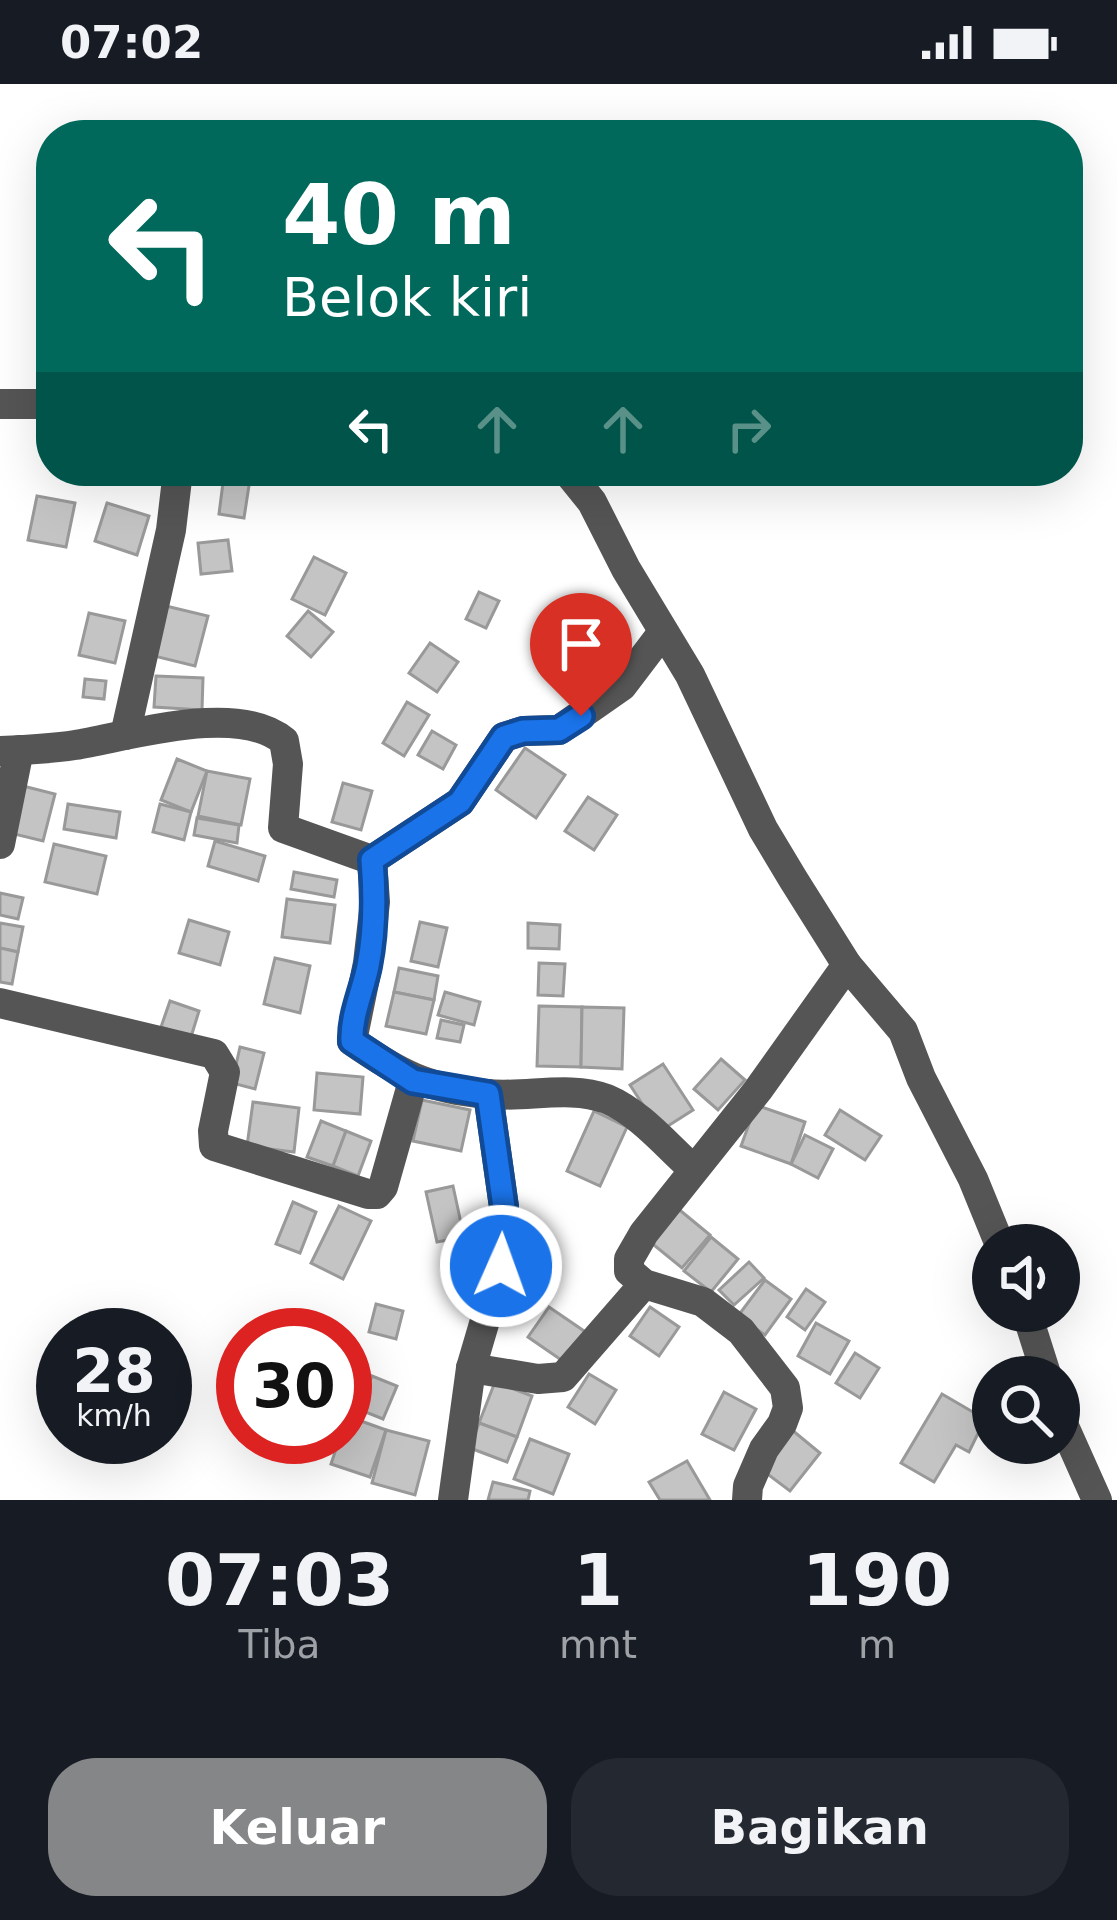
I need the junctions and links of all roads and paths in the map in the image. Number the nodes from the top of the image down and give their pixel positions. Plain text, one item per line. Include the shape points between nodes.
1 (0, 404) edge
2 (36, 404) edge
3 (176, 486) edge
4 (579, 486) edge
5 (663, 632) junction
6 (125, 735) junction
7 (9, 751) edge
8 (0, 844) edge
9 (372, 860) junction
10 (848, 965) junction
11 (0, 1003) edge
12 (413, 1081) junction
13 (488, 1094) junction
14 (693, 1168) junction
15 (991, 1224) edge
16 (644, 1284) junction
17 (471, 1369) junction
18 (1080, 1462) edge
19 (453, 1500) edge
20 (747, 1500) edge
21 (1097, 1500) edge

1 - 2 street
3 - 6 street
4 - 5 street
5 - 9 street via 622,686 559,730 504,737 460,802
5 - 10 street via 763,829
6 - 7 street
6 - 9 street via 200,724 275,734 288,764 283,828
7 - 8 street
9 - 12 street via 375,902 352,1041
10 - 14 street
10 - 15 street via 903,1031
11 - 12 street via 214,1054 224,1072 214,1146 368,1194 383,1187
12 - 13 street
13 - 14 street via 606,1099
13 - 17 street via 504,1207 501,1266
14 - 16 street via 629,1259
16 - 17 street via 563,1377
16 - 20 street via 703,1302 741,1330 785,1388 788,1408
17 - 19 street
18 - 21 street

